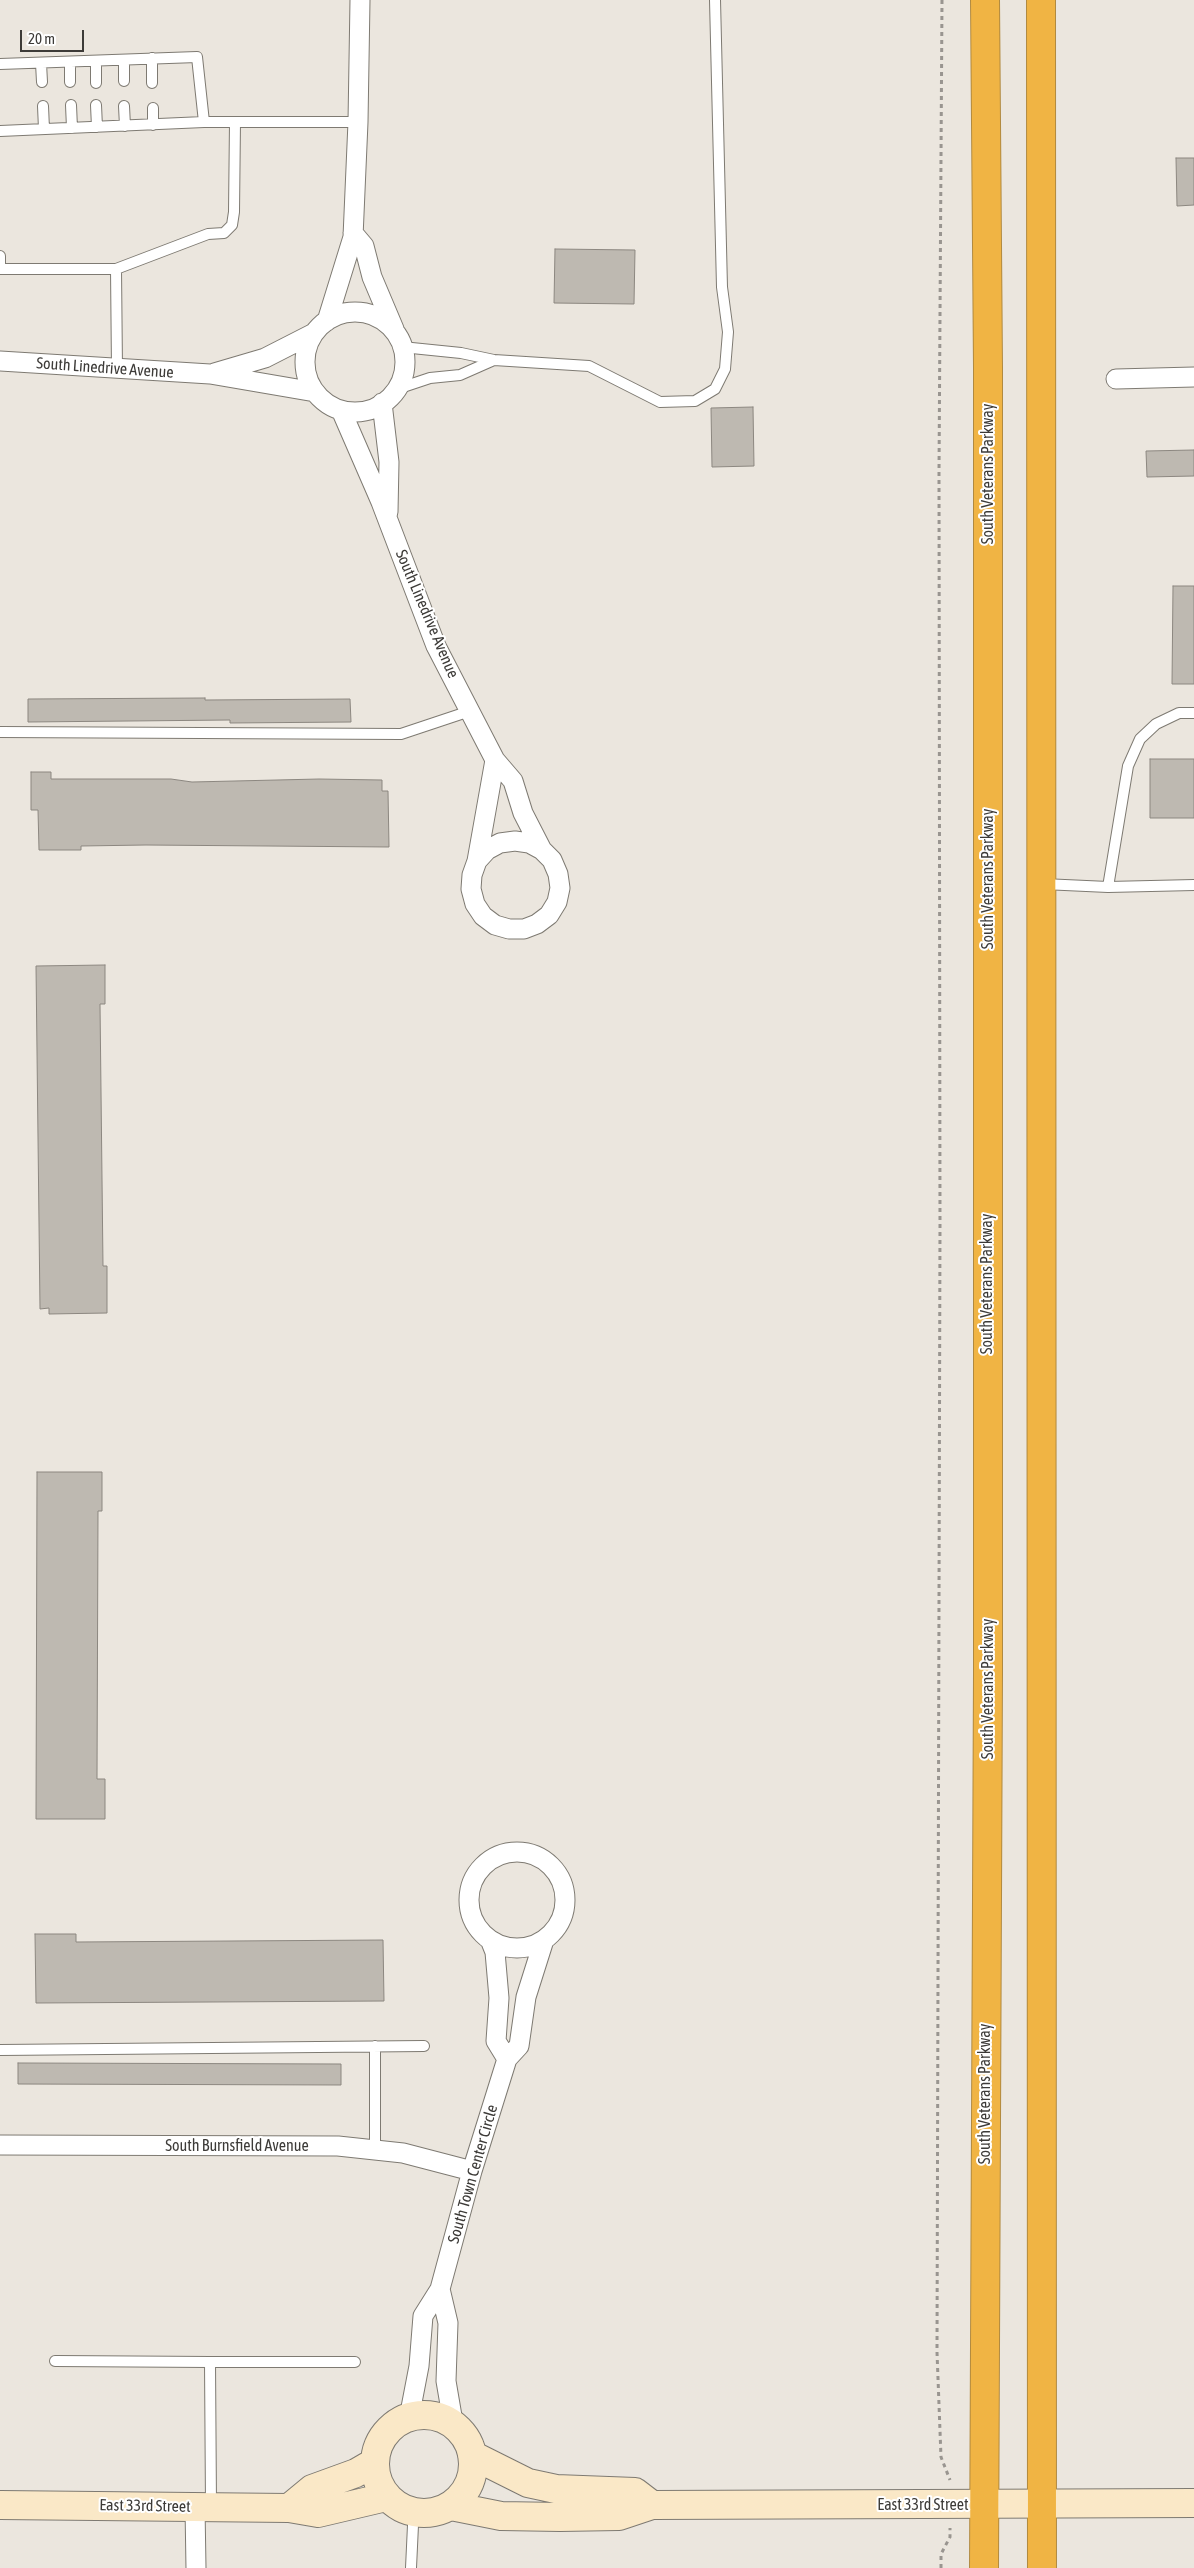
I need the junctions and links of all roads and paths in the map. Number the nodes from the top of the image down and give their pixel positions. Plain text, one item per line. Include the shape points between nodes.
1 (360, 0) edge
2 (715, 0) edge
3 (942, 0) edge
4 (985, 0) edge
5 (1041, 0) edge
6 (152, 58) junction
7 (124, 60) junction
8 (96, 61) junction
9 (70, 62) junction
10 (41, 63) junction
11 (0, 64) edge
12 (124, 81) dead end
13 (42, 82) dead end
14 (70, 82) dead end
15 (96, 83) dead end
16 (152, 83) dead end
17 (71, 105) dead end
18 (96, 105) dead end
19 (43, 106) dead end
20 (124, 106) dead end
21 (153, 108) dead end
22 (204, 122) junction
23 (235, 122) junction
24 (358, 122) junction
25 (153, 125) junction
26 (125, 126) junction
27 (97, 127) junction
28 (72, 128) junction
29 (44, 129) junction
30 (0, 130) edge
31 (353, 233) junction
32 (0, 256) edge
33 (116, 269) junction
34 (320, 327) junction
35 (400, 342) junction
36 (494, 360) junction
37 (0, 361) edge
38 (117, 369) junction
39 (210, 374) junction
40 (1194, 377) edge
41 (1116, 379) dead end
42 (397, 389) junction
43 (315, 392) junction
44 (382, 403) junction
45 (341, 410) junction
46 (388, 520) junction
47 (470, 711) junction
48 (1194, 713) edge
49 (0, 732) edge
50 (495, 760) junction
51 (542, 850) junction
52 (478, 861) junction
53 (1042, 884) junction
54 (1194, 885) edge
55 (1108, 887) junction
56 (544, 1940) junction
57 (492, 1942) junction
58 (375, 2046) junction
59 (424, 2046) dead end
60 (0, 2050) edge
61 (508, 2059) junction
62 (0, 2145) edge
63 (375, 2150) junction
64 (472, 2171) junction
65 (440, 2289) junction
66 (55, 2361) dead end
67 (210, 2362) junction
68 (356, 2362) dead end
69 (410, 2418) junction
70 (453, 2422) junction
71 (472, 2455) junction
72 (375, 2462) junction
73 (386, 2497) junction
74 (1194, 2503) edge
75 (0, 2505) edge
76 (652, 2505) junction
77 (950, 2505) junction
78 (983, 2505) junction
79 (1042, 2505) junction
80 (451, 2506) junction
81 (203, 2507) junction
82 (289, 2508) junction
83 (416, 2512) junction
84 (196, 2568) edge
85 (410, 2568) edge
86 (941, 2568) edge
87 (984, 2568) edge
88 (1042, 2568) edge

1 - 24 street
2 - 36 lane via 722,287 728,332 725,369 715,388 695,401 660,402 589,366
3 - 77 path via 937,2352 940,2457 950,2475
4 - 78 highway, South Veterans Parkway via 988,1672
5 - 53 highway
6 - 7 lane
6 - 16 lane
6 - 22 lane via 197,57
7 - 8 lane
7 - 12 lane
8 - 9 lane
8 - 15 lane
9 - 10 lane
9 - 14 lane
10 - 11 lane
10 - 13 lane
17 - 28 lane
18 - 27 lane
19 - 29 lane
20 - 26 lane
21 - 25 lane
22 - 23 lane
22 - 25 lane
23 - 24 lane
23 - 33 lane via 232,225 224,233 208,234
24 - 31 street
25 - 26 lane
26 - 27 lane
27 - 28 lane
28 - 29 lane
29 - 30 lane
31 - 34 street
31 - 35 street via 364,246 372,277
32 - 33 lane via 0,269
33 - 38 lane
34 - 35 street via 342,314 359,312 376,316 390,326
34 - 39 street, South Linedrive Avenue via 265,358
34 - 43 street via 307,347 305,363
35 - 36 lane
35 - 42 street via 405,357 404,374
36 - 42 lane via 460,375 430,378
37 - 38 street, South Linedrive Avenue
38 - 39 street, South Linedrive Avenue
39 - 43 street, South Linedrive Avenue
40 - 41 street
42 - 44 street
43 - 45 street
44 - 45 street via 357,412
44 - 46 street, South Linedrive Avenue via 389,462
45 - 46 street, South Linedrive Avenue
46 - 47 street, South Linedrive Avenue via 436,646
47 - 49 lane via 401,734
47 - 50 street, South Linedrive Avenue
48 - 55 lane via 1179,713 1156,724 1140,739 1128,766
50 - 51 street, South Linedrive Avenue via 513,782 523,814
50 - 52 street
51 - 52 street via 529,843 500,843 487,850
51 - 52 street via 552,860 558,874 557,902 549,915 524,929 495,925 483,916 471,890 472,875
53 - 55 lane
53 - 79 highway
54 - 55 lane
56 - 57 street via 514,1948
56 - 57 street, South Town Center Circle via 562,1915 563,1885 556,1871 544,1860 515,1852 499,1855 485,1864 475,1876 470,1891 470,1908 475,1923
56 - 61 street, South Town Center Circle via 526,1996 519,2046
57 - 61 street via 500,1998 496,2041
58 - 59 lane
58 - 60 lane
58 - 63 lane
61 - 64 street, South Town Center Circle
62 - 63 street, South Burnsfield Avenue via 338,2146
63 - 64 street, South Burnsfield Avenue via 402,2153
64 - 65 street, South Town Center Circle
65 - 69 street, South Town Center Circle via 424,2316
65 - 70 street, South Town Center Circle via 448,2323 446,2381
66 - 67 lane
67 - 68 lane
67 - 81 lane
69 - 70 street via 433,2415
69 - 72 street via 387,2431 378,2446
70 - 71 street via 462,2432
71 - 76 street via 528,2483 556,2489 635,2492
71 - 80 street via 471,2480
72 - 73 street via 377,2479
72 - 82 street via 356,2473 312,2489
73 - 82 street, East 33rd Street via 318,2514
73 - 83 street, East 33rd Street
74 - 79 street, East 33rd Street
75 - 81 street, East 33rd Street
76 - 77 street, East 33rd Street
76 - 80 street, East 33rd Street via 619,2516 560,2517 501,2516
77 - 78 street, East 33rd Street
77 - 86 path via 950,2536 941,2554
78 - 79 street, East 33rd Street
78 - 87 highway, South Veterans Parkway
79 - 88 highway
80 - 83 street, East 33rd Street via 437,2512
81 - 82 street, East 33rd Street
81 - 84 street
83 - 85 lane

